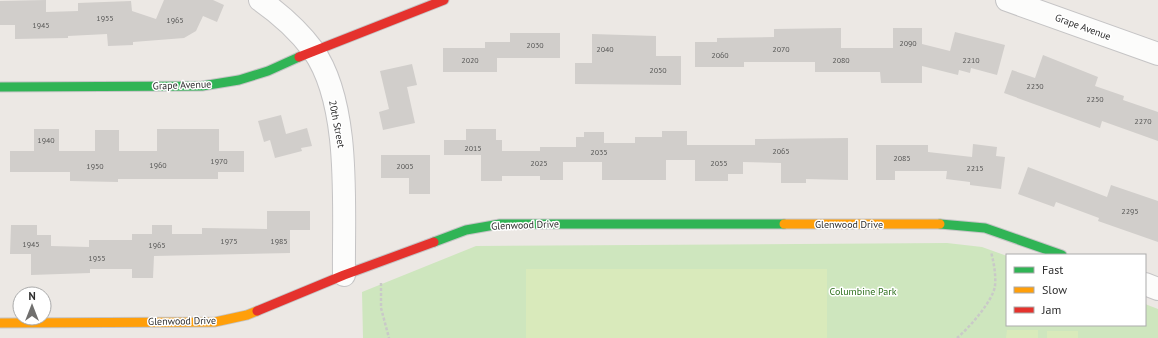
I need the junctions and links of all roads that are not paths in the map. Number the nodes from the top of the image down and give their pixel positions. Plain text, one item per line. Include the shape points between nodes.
1 (260, 0) edge
2 (444, 0) edge
3 (1008, 0) edge
4 (313, 51) junction
5 (1158, 54) edge
6 (0, 87) edge
7 (1059, 254) edge
8 (344, 275) junction
9 (1146, 284) edge
10 (1158, 289) edge
11 (0, 323) edge

1 - 4 street, 20th Street via 283,16
2 - 4 street, Grape Avenue
3 - 5 street, Grape Avenue
4 - 6 street, Grape Avenue via 268,71 239,80 202,86
4 - 8 street, 20th Street via 325,75 337,111 343,148
7 - 8 street, Glenwood Drive via 985,228 947,224 500,224 466,230
8 - 11 street, Glenwood Drive via 247,316 215,322
9 - 10 street

